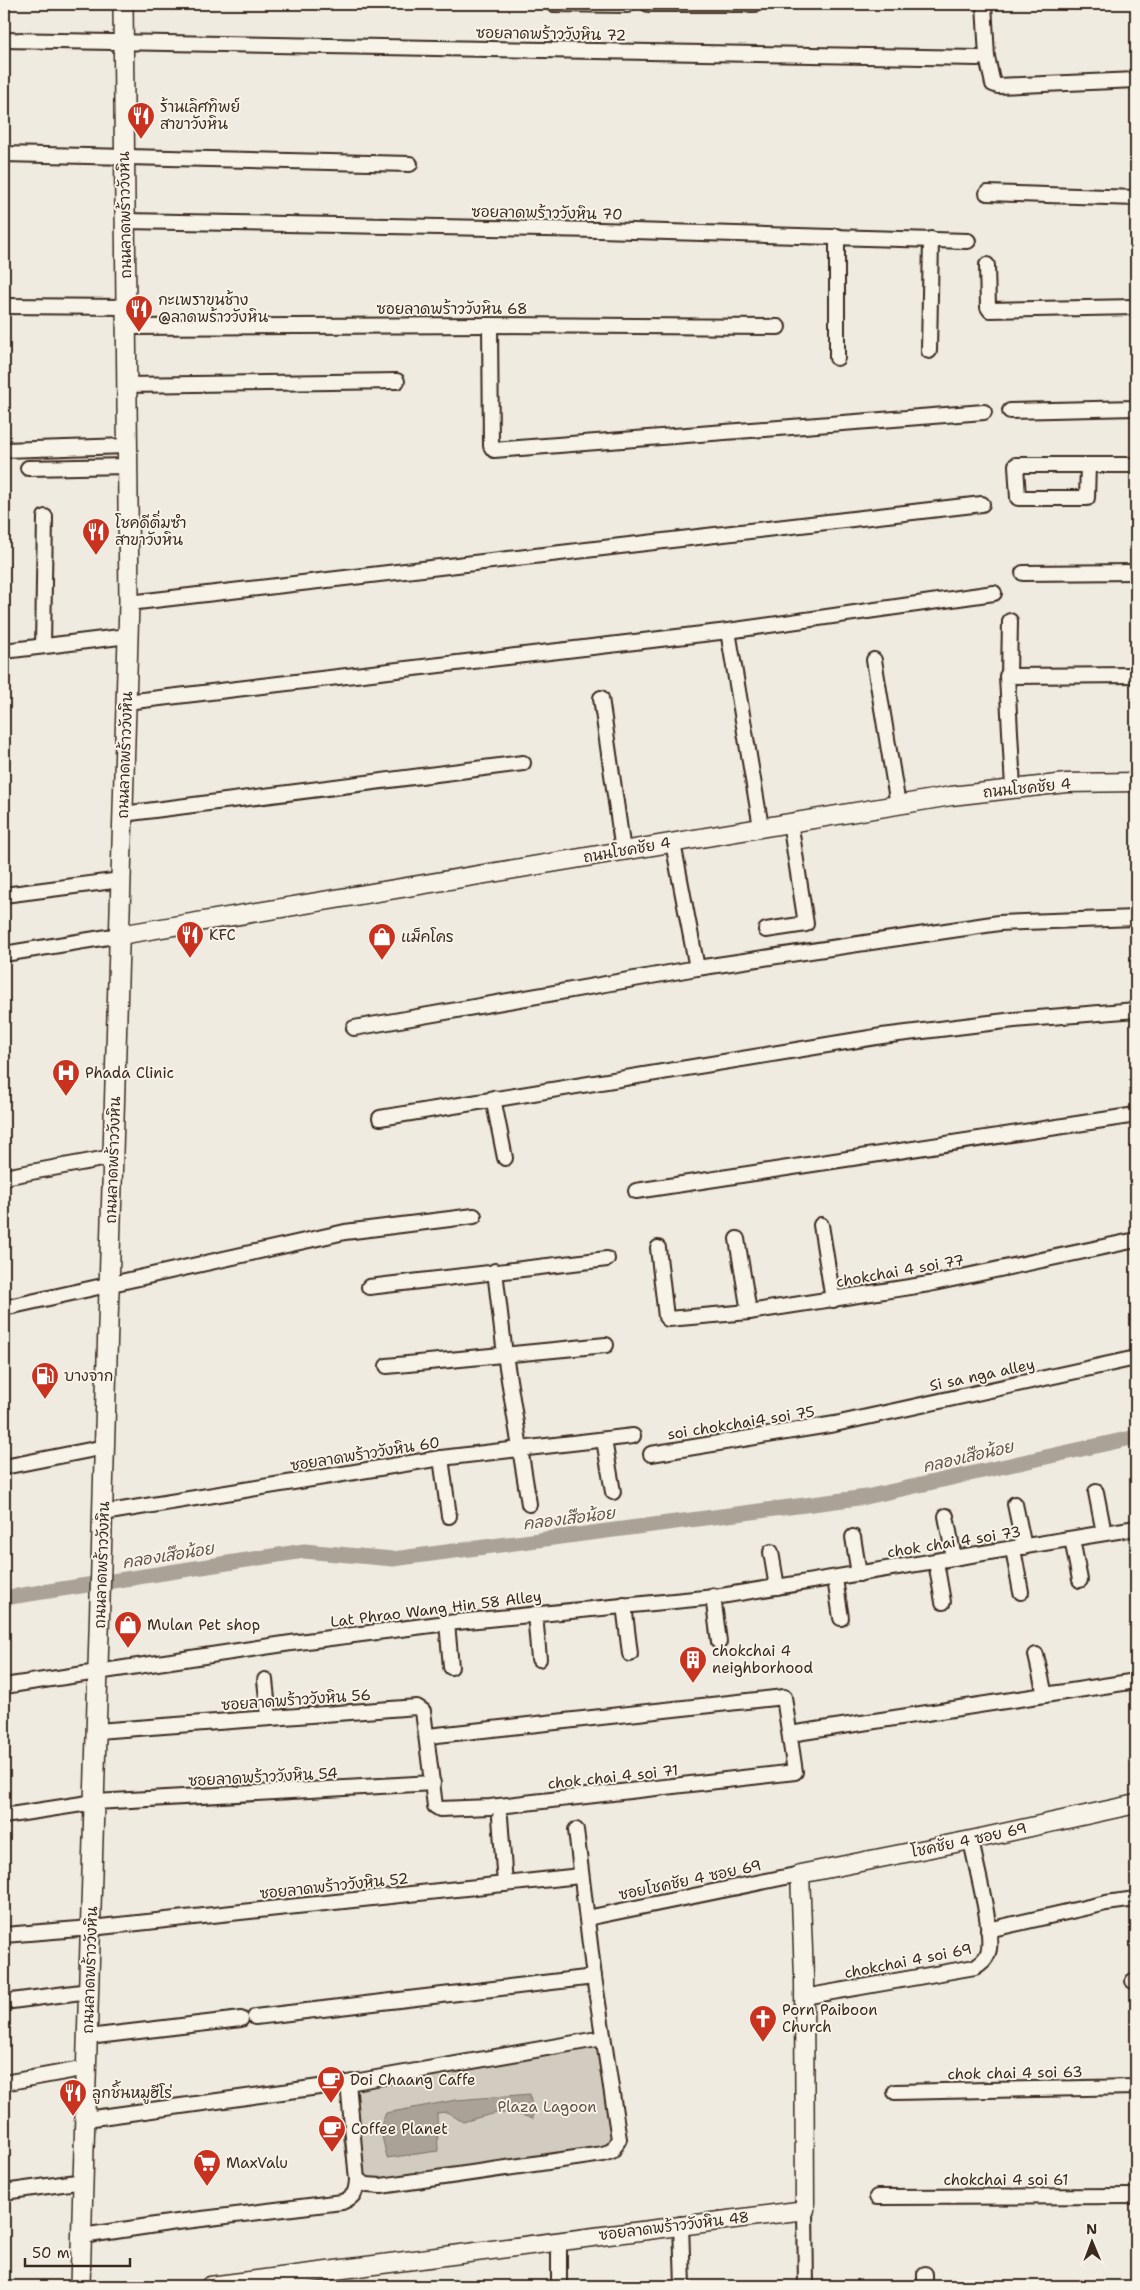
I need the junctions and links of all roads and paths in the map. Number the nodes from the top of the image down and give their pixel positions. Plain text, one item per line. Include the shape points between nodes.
1 (123, 4) edge
2 (554, 4) edge
3 (564, 4) edge
4 (648, 4) edge
5 (756, 4) edge
6 (984, 4) edge
7 (628, 5) edge
8 (711, 5) edge
9 (4, 40) edge
10 (123, 42) junction
11 (978, 58) dead end
12 (1136, 80) edge
13 (4, 154) edge
14 (124, 157) junction
15 (410, 164) dead end
16 (987, 194) dead end
17 (1136, 198) edge
18 (125, 221) junction
19 (838, 236) junction
20 (931, 239) junction
21 (968, 240) dead end
22 (987, 265) dead end
23 (4, 306) edge
24 (126, 307) junction
25 (1136, 307) edge
26 (490, 325) junction
27 (126, 327) junction
28 (778, 327) dead end
29 (929, 351) dead end
30 (837, 358) dead end
31 (397, 381) dead end
32 (127, 385) junction
33 (1136, 408) edge
34 (1010, 411) dead end
35 (984, 412) dead end
36 (128, 446) junction
37 (4, 450) edge
38 (1088, 465) junction
39 (1136, 465) edge
40 (128, 466) junction
41 (28, 468) dead end
42 (982, 504) dead end
43 (45, 517) dead end
44 (1023, 572) dead end
45 (1136, 572) edge
46 (994, 594) dead end
47 (129, 604) junction
48 (1010, 621) dead end
49 (728, 631) junction
50 (128, 636) junction
51 (43, 646) junction
52 (4, 651) edge
53 (874, 660) dead end
54 (1009, 674) junction
55 (1136, 675) edge
56 (601, 698) dead end
57 (126, 702) junction
58 (523, 763) dead end
59 (1136, 782) edge
60 (1013, 788) junction
61 (898, 805) junction
62 (123, 814) junction
63 (790, 822) junction
64 (761, 827) junction
65 (673, 843) junction
66 (623, 851) junction
67 (121, 880) junction
68 (4, 895) edge
69 (1136, 918) edge
70 (766, 930) dead end
71 (120, 935) junction
72 (4, 954) edge
73 (697, 968) junction
74 (1136, 1010) edge
75 (354, 1028) dead end
76 (493, 1098) junction
77 (1136, 1115) edge
78 (380, 1118) dead end
79 (113, 1157) junction
80 (506, 1158) dead end
81 (4, 1177) edge
82 (636, 1191) dead end
83 (474, 1216) dead end
84 (821, 1225) dead end
85 (737, 1239) dead end
86 (1136, 1240) edge
87 (658, 1248) dead end
88 (607, 1259) dead end
89 (495, 1271) junction
90 (110, 1286) junction
91 (369, 1287) dead end
92 (833, 1300) junction
93 (4, 1308) edge
94 (749, 1312) junction
95 (606, 1345) dead end
96 (505, 1355) junction
97 (1136, 1358) edge
98 (387, 1366) dead end
99 (836, 1424) joint
100 (633, 1436) dead end
101 (604, 1440) junction
102 (105, 1447) junction
103 (520, 1448) junction
104 (651, 1454) dead end
105 (440, 1458) junction
106 (4, 1467) edge
107 (613, 1492) dead end
108 (1096, 1492) dead end
109 (529, 1504) dead end
110 (1015, 1504) dead end
111 (103, 1513) junction
112 (449, 1516) dead end
113 (946, 1516) dead end
114 (1136, 1528) edge
115 (1104, 1534) junction
116 (853, 1537) dead end
117 (1072, 1539) junction
118 (1019, 1548) junction
119 (771, 1552) dead end
120 (954, 1558) junction
121 (936, 1562) junction
122 (860, 1574) junction
123 (835, 1579) junction
124 (1080, 1580) dead end
125 (778, 1587) junction
126 (1021, 1592) dead end
127 (713, 1596) junction
128 (943, 1602) dead end
129 (624, 1605) junction
130 (534, 1614) junction
131 (841, 1618) dead end
132 (447, 1622) junction
133 (719, 1642) dead end
134 (630, 1654) dead end
135 (1036, 1655) dead end
136 (539, 1659) dead end
137 (450, 1667) dead end
138 (99, 1671) junction
139 (265, 1680) dead end
140 (1136, 1681) edge
141 (4, 1686) edge
142 (1044, 1695) junction
143 (269, 1718) junction
144 (97, 1731) junction
145 (790, 1734) junction
146 (428, 1736) junction
147 (433, 1783) junction
148 (95, 1802) junction
149 (1136, 1804) edge
150 (440, 1809) joint
151 (4, 1816) edge
152 (500, 1818) dead end
153 (576, 1830) dead end
154 (971, 1840) junction
155 (800, 1874) junction
156 (580, 1876) junction
157 (505, 1884) junction
158 (1136, 1899) edge
159 (587, 1918) junction
160 (91, 1928) junction
161 (988, 1930) junction
162 (4, 1935) edge
163 (594, 1977) junction
164 (89, 1992) junction
165 (804, 1997) junction
166 (4, 2002) edge
167 (88, 2037) junction
168 (603, 2038) junction
169 (87, 2068) junction
170 (4, 2083) edge
171 (348, 2083) junction
172 (1136, 2086) edge
173 (895, 2092) dead end
174 (86, 2119) junction
175 (357, 2180) junction
176 (84, 2181) junction
177 (4, 2192) edge
178 (1136, 2196) edge
179 (877, 2197) dead end
180 (805, 2210) junction
181 (681, 2224) junction
182 (82, 2236) junction
183 (559, 2241) junction
184 (80, 2286) edge
185 (210, 2286) edge
186 (559, 2286) edge
187 (683, 2286) edge
188 (806, 2286) edge

1 - 10 main road, ถนนลาดพร้าววังหิน
2 - 3 street
3 - 7 street
4 - 8 street
5 - 8 street
6 - 12 street via 987,57 993,84
9 - 10 street, ซอยลาดพร้าววังหิน 72
10 - 11 street, ซอยลาดพร้าววังหิน 72
10 - 14 main road, ถนนลาดพร้าววังหิน
13 - 14 street
14 - 15 street
14 - 18 main road, ถนนลาดพร้าววังหิน
16 - 17 street
18 - 19 street, ซอยลาดพร้าววังหิน 70
18 - 24 main road, ถนนลาดพร้าววังหิน
19 - 20 street, ซอยลาดพร้าววังหิน 70
19 - 30 street
20 - 21 street, ซอยลาดพร้าววังหิน 70
20 - 29 street
22 - 25 street via 990,310
23 - 24 street
24 - 27 main road, ถนนลาดพร้าววังหิน
26 - 27 street, ซอยลาดพร้าววังหิน 68
26 - 28 street, ซอยลาดพร้าววังหิน 68
26 - 35 street via 491,446 494,450
27 - 32 main road, ถนนลาดพร้าววังหิน
31 - 32 street
32 - 36 main road, ถนนลาดพร้าววังหิน
33 - 34 street
36 - 37 street
36 - 40 main road, ถนนลาดพร้าววังหิน
38 - 38 street via 1016,465 1018,498 1087,498
38 - 39 street
40 - 41 street
40 - 47 main road, ถนนลาดพร้าววังหิน
42 - 47 street
43 - 51 street
44 - 45 street
46 - 49 street
47 - 50 main road, ถนนลาดพร้าววังหิน
48 - 54 street
49 - 57 street
49 - 64 street
50 - 51 street
50 - 57 main road, ถนนลาดพร้าววังหิน
51 - 52 street
53 - 61 street
54 - 55 street
54 - 60 street via 1006,677
56 - 66 street
57 - 62 main road, ถนนลาดพร้าววังหิน
58 - 62 street
59 - 60 street, ถนนโชคชัย 4 via 1066,782
60 - 61 street, ถนนโชคชัย 4
61 - 63 street, ถนนโชคชัย 4
62 - 67 main road, ถนนลาดพร้าววังหิน
63 - 64 street, ถนนโชคชัย 4
63 - 70 street via 806,924
64 - 65 street, ถนนโชคชัย 4
65 - 66 street, ถนนโชคชัย 4
65 - 73 street
66 - 71 street, ถนนโชคชัย 4
67 - 68 street
67 - 71 main road, ถนนลาดพร้าววังหิน
69 - 73 street via 999,923
71 - 72 street
71 - 79 main road, ถนนลาดพร้าววังหิน
73 - 75 street
74 - 76 street via 882,1036
76 - 78 street
76 - 80 street
77 - 82 street
79 - 81 street
79 - 90 main road, ถนนลาดพร้าววังหิน
83 - 90 street via 345,1232
84 - 92 street
85 - 94 street
86 - 92 street, chokchai 4 soi 77 via 929,1284
87 - 94 street, chokchai 4 soi 77 via 667,1319
88 - 89 street
89 - 91 street
89 - 96 street
90 - 93 street
90 - 102 main road, ถนนลาดพร้าววังหิน
92 - 94 street, chokchai 4 soi 77
95 - 96 street
96 - 98 street
96 - 103 street
97 - 99 street, Si sa nga alley
99 - 104 street, soi chokchai4 soi 75
100 - 101 street, ซอยลาดพร้าววังหิน 60
101 - 103 street, ซอยลาดพร้าววังหิน 60
101 - 107 street
102 - 106 street
102 - 111 main road, ถนนลาดพร้าววังหิน
103 - 105 street, ซอยลาดพร้าววังหิน 60
103 - 109 street
105 - 111 street, ซอยลาดพร้าววังหิน 60
105 - 112 street
108 - 115 street
110 - 118 street
111 - 138 main road, ถนนลาดพร้าววังหิน
113 - 120 street
114 - 115 street, chok chai 4 soi 73
115 - 117 street, chok chai 4 soi 73
116 - 122 street
117 - 118 street, chok chai 4 soi 73
117 - 124 street
118 - 120 street, chok chai 4 soi 73
118 - 126 street
119 - 125 street
120 - 121 street, chok chai 4 soi 73
121 - 122 street, chok chai 4 soi 73
121 - 128 street
122 - 123 street, chok chai 4 soi 73
123 - 125 street, chok chai 4 soi 73
123 - 131 street
125 - 127 street, Lat Phrao Wang Hin 58 Alley
127 - 129 street, Lat Phrao Wang Hin 58 Alley
127 - 133 street
129 - 130 street, Lat Phrao Wang Hin 58 Alley
129 - 134 street
130 - 132 street, Lat Phrao Wang Hin 58 Alley
130 - 136 street
132 - 137 street
132 - 138 street, Lat Phrao Wang Hin 58 Alley
135 - 142 street
138 - 141 street, Lat Phrao Wang Hin 58 Alley
138 - 144 main road, ถนนลาดพร้าววังหิน
139 - 143 street
140 - 142 street
142 - 145 street
143 - 144 street, ซอยลาดพร้าววังหิน 56
143 - 146 street, ซอยลาดพร้าววังหิน 56 via 417,1707 423,1711
144 - 148 main road, ถนนลาดพร้าววังหิน
145 - 146 street via 784,1697
145 - 150 street, chok chai 4 soi 71 via 795,1772 789,1774 490,1807
146 - 147 street, ซอยลาดพร้าววังหิน 56
147 - 148 street, ซอยลาดพร้าววังหิน 54
147 - 150 street, ซอยลาดพร้าววังหิน 56 via 435,1806
148 - 151 street, ซอยลาดพร้าววังหิน 54
148 - 160 main road, ถนนลาดพร้าววังหิน
149 - 154 street, โชคชัย 4 ซอย 69
152 - 157 street
153 - 156 street
154 - 155 street, โชคชัย 4 ซอย 69
154 - 161 street, chokchai 4 soi 69
155 - 159 street, ซอยโชคชัย 4 ซอย 69
155 - 165 street
156 - 157 street, ซอยลาดพร้าววังหิน 52
156 - 159 street
157 - 160 street, ซอยลาดพร้าววังหิน 52
158 - 161 street
159 - 163 street
160 - 162 street, ซอยลาดพร้าววังหิน 52
160 - 164 main road, ถนนลาดพร้าววังหิน
161 - 165 street, chokchai 4 soi 69 via 989,1950 985,1960 975,1967
163 - 167 street
163 - 168 street
164 - 166 street
164 - 167 main road, ถนนลาดพร้าววังหิน
165 - 180 street
167 - 169 main road, ถนนลาดพร้าววังหิน
168 - 171 street
168 - 175 street via 619,2139 612,2151 381,2186
169 - 170 street
169 - 174 main road, ถนนลาดพร้าววังหิน
171 - 174 street
171 - 175 street
172 - 173 street, chok chai 4 soi 63
174 - 176 main road, ถนนลาดพร้าววังหิน
175 - 182 street via 356,2192 342,2202
176 - 177 street
176 - 182 main road, ถนนลาดพร้าววังหิน
178 - 179 street, chokchai 4 soi 61
180 - 181 street, ซอยลาดพร้าววังหิน 48
180 - 188 street
181 - 183 street, ซอยลาดพร้าววังหิน 48
181 - 187 street
182 - 184 main road, ถนนลาดพร้าววังหิน
183 - 185 street, ซอยลาดพร้าววังหิน 48
183 - 186 street

